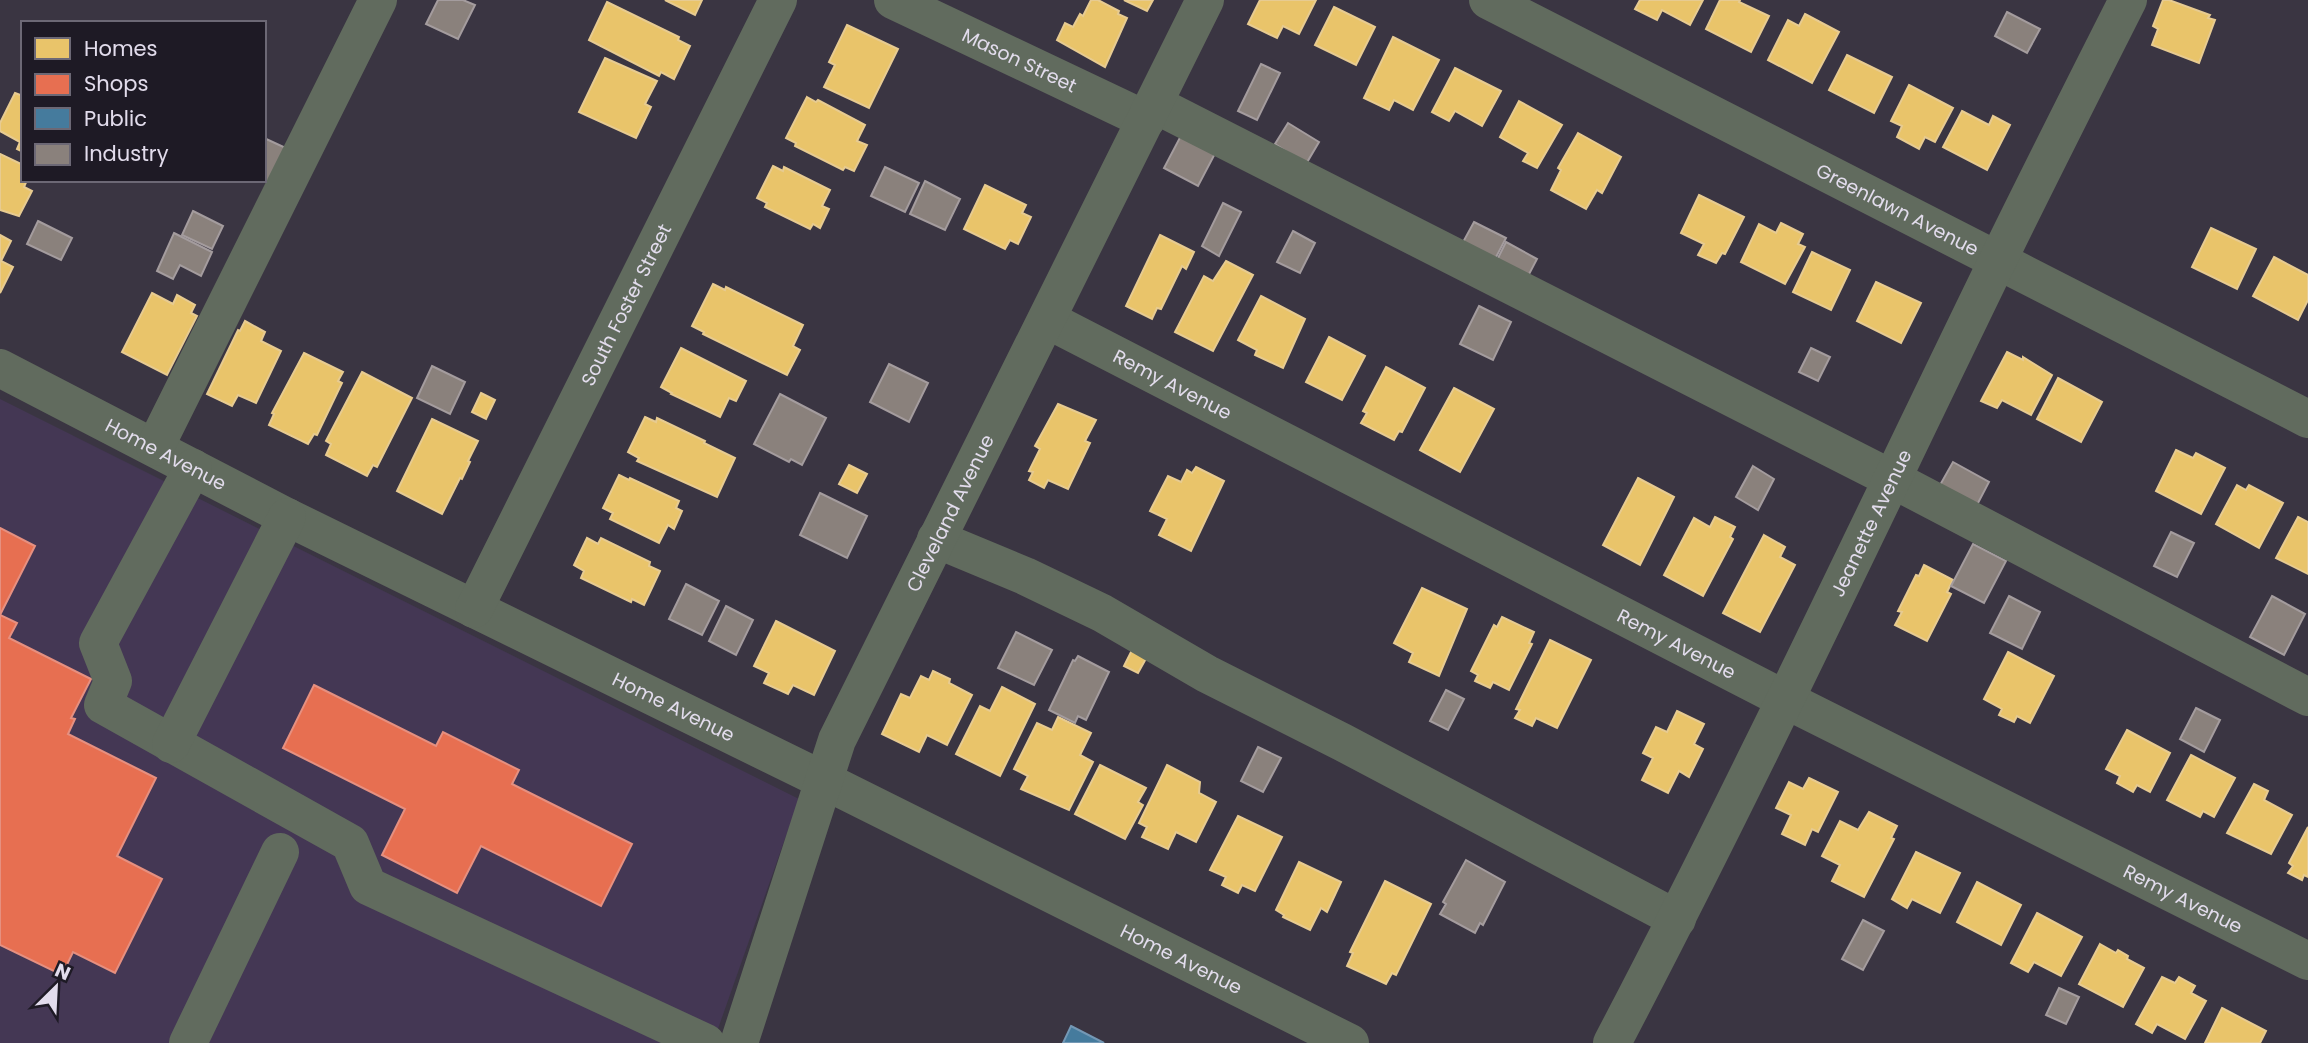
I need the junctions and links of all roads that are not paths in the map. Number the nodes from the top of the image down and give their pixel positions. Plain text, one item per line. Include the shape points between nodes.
1 (378, 0) edge
2 (778, 0) edge
3 (893, 0) edge
4 (1205, 0) edge
5 (1488, 0) edge
6 (2127, 0) edge
7 (1150, 112) junction
8 (1998, 259) junction
9 (1048, 320) junction
10 (0, 368) edge
11 (2308, 419) edge
12 (155, 447) junction
13 (193, 468) junction
14 (1892, 479) junction
15 (287, 517) junction
16 (936, 539) junction
17 (474, 609) junction
18 (2308, 697) edge
19 (1786, 700) junction
20 (171, 744) junction
21 (825, 781) junction
22 (280, 852) dead end
23 (1677, 919) junction
24 (2308, 961) edge
25 (188, 1043) edge
26 (706, 1043) edge
27 (739, 1043) edge
28 (1350, 1043) edge
29 (1612, 1043) edge

1 - 12 street
2 - 17 street, South Foster Street
3 - 7 street, Mason Street
4 - 7 street, Cleveland Avenue
5 - 8 street, Greenlawn Avenue
6 - 8 street, Jeanette Avenue
7 - 9 street, Cleveland Avenue
7 - 14 street, Mason Street
8 - 11 street, Greenlawn Avenue
8 - 14 street, Jeanette Avenue
9 - 16 street, Cleveland Avenue
9 - 19 street, Remy Avenue
10 - 12 street, Home Avenue
12 - 13 street, Home Avenue
13 - 15 street, Home Avenue
13 - 20 street via 98,643 113,681 103,705
14 - 18 street, Mason Street
14 - 19 street, Jeanette Avenue
15 - 17 street, Home Avenue
15 - 20 street
16 - 21 street, Cleveland Avenue via 837,740
16 - 23 street via 1102,613 1207,674
17 - 21 street, Home Avenue
19 - 23 street, Jeanette Avenue
19 - 24 street, Remy Avenue
20 - 26 street via 350,843 368,886
21 - 27 street, Cleveland Avenue
21 - 28 street, Home Avenue
22 - 25 street
23 - 29 street, Jeanette Avenue

